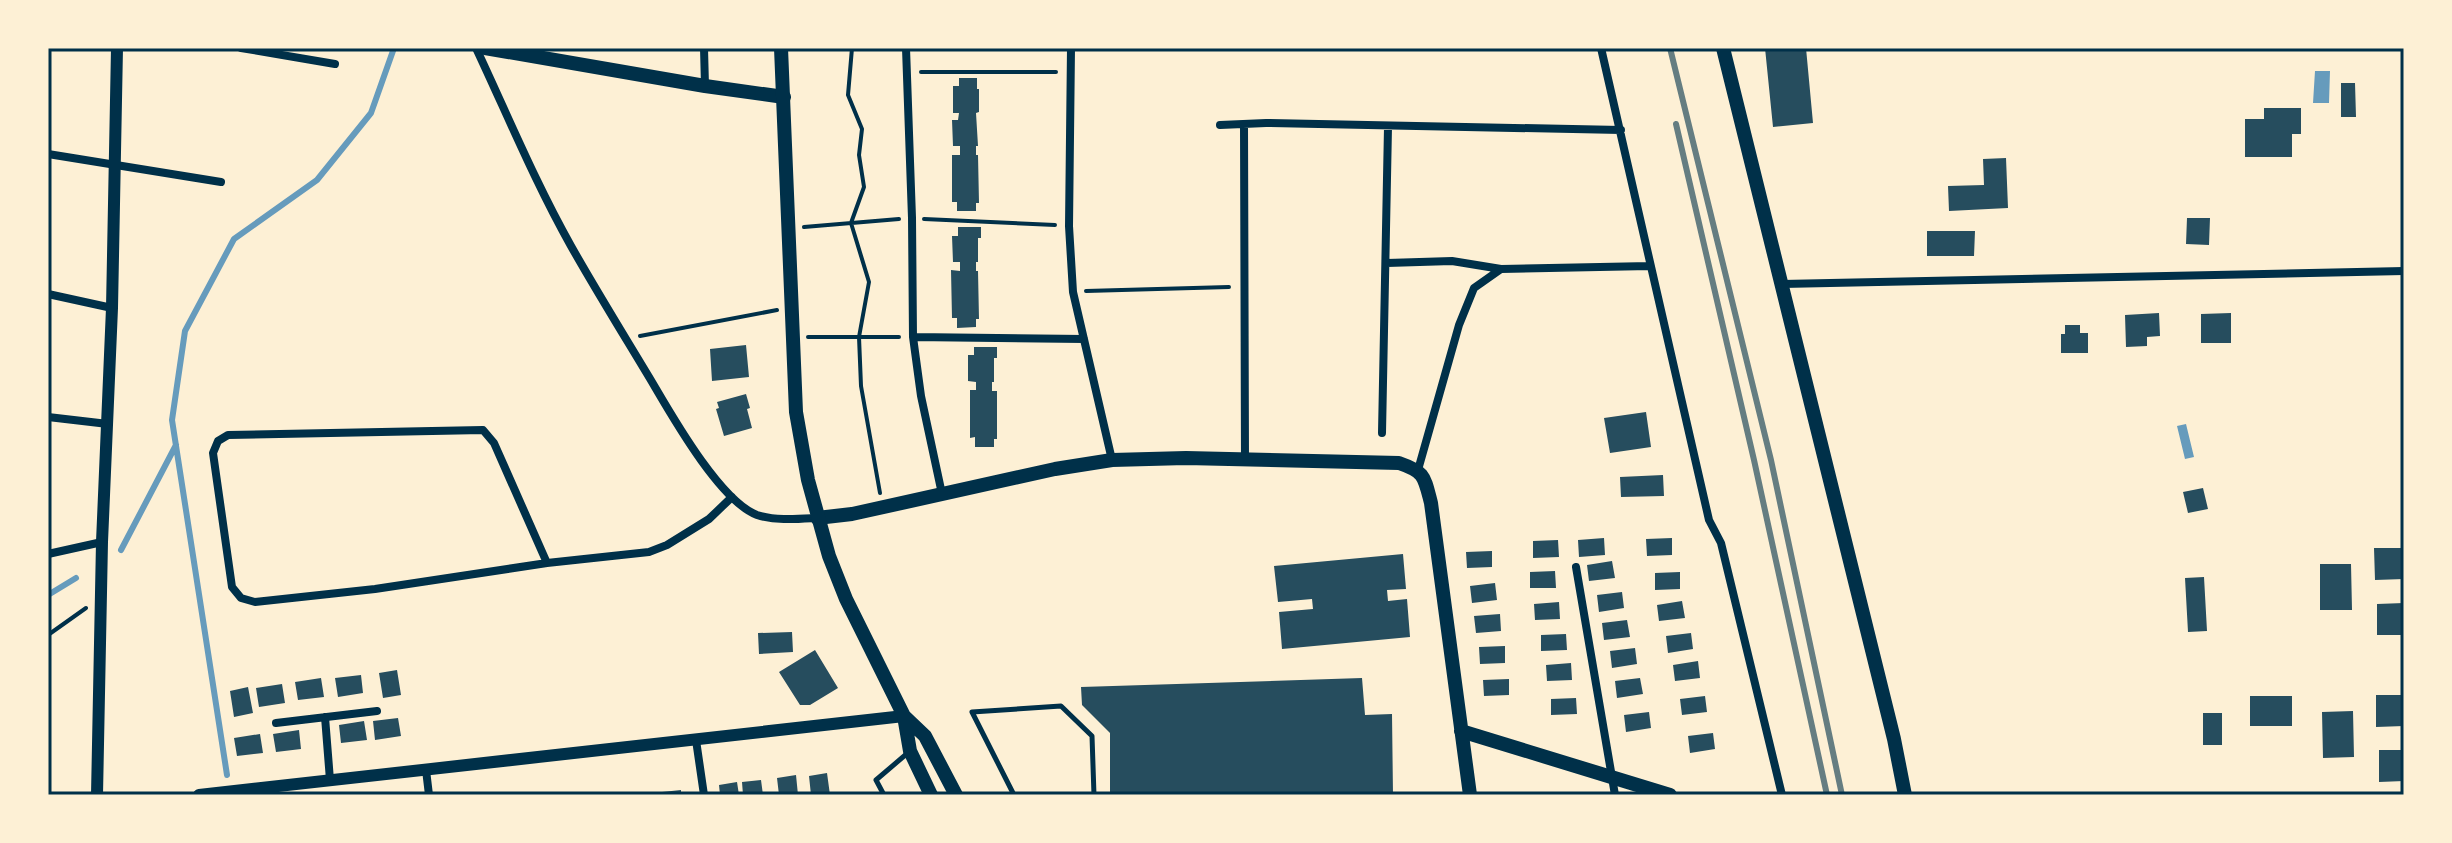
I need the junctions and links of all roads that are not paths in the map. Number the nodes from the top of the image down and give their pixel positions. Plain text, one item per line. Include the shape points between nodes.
1 (117, 48) edge
2 (241, 48) edge
3 (476, 48) edge
4 (485, 48) edge
5 (704, 48) edge
6 (781, 48) edge
7 (906, 48) edge
8 (1071, 48) edge
9 (1601, 48) edge
10 (1723, 48) edge
11 (335, 64) dead end
12 (705, 86) junction
13 (784, 97) junction
14 (1220, 125) dead end
15 (1244, 125) junction
16 (1388, 127) junction
17 (1621, 130) junction
18 (48, 154) edge
19 (115, 164) junction
20 (221, 182) dead end
21 (1387, 263) junction
22 (1650, 266) junction
23 (1501, 269) junction
24 (2404, 271) edge
25 (1782, 284) junction
26 (48, 294) edge
27 (112, 308) junction
28 (913, 337) junction
29 (1084, 339) junction
30 (48, 417) edge
31 (108, 424) junction
32 (1382, 433) dead end
33 (1112, 460) junction
34 (1245, 460) junction
35 (1418, 470) junction
36 (942, 494) junction
37 (732, 497) junction
38 (817, 518) junction
39 (102, 542) junction
40 (48, 554) edge
41 (547, 563) junction
42 (1576, 567) dead end
43 (377, 711) dead end
44 (904, 716) junction
45 (325, 717) junction
46 (276, 723) dead end
47 (1461, 731) junction
48 (696, 740) junction
49 (910, 751) junction
50 (426, 770) junction
51 (1612, 777) junction
52 (330, 780) junction
53 (97, 795) edge
54 (199, 795) edge
55 (429, 795) edge
56 (704, 795) edge
57 (884, 795) edge
58 (931, 795) edge
59 (956, 795) edge
60 (1014, 795) edge
61 (1094, 795) edge
62 (1470, 795) edge
63 (1615, 795) edge
64 (1670, 795) edge
65 (1782, 795) edge
66 (1905, 795) edge

1 - 19 street
2 - 11 street
3 - 37 street via 570,245 695,450
4 - 12 main road
5 - 12 street
6 - 13 main road
7 - 28 street
8 - 29 street via 1069,226 1073,292
9 - 17 street
10 - 25 main road
12 - 13 main road
13 - 38 main road via 796,412
14 - 15 street
15 - 16 street
15 - 34 street
16 - 17 street
16 - 21 street
17 - 22 street
18 - 19 street
19 - 20 street
19 - 27 street
21 - 23 street via 1452,261
21 - 32 street
22 - 23 street
22 - 65 street via 1709,520 1721,543
23 - 35 street via 1474,288
24 - 25 street
25 - 66 main road
26 - 27 street
27 - 31 street
28 - 29 street
28 - 36 street
29 - 33 street
30 - 31 street
31 - 39 street
33 - 34 main road
33 - 36 main road
34 - 35 main road via 1399,463
35 - 47 main road via 1431,503
36 - 38 main road
37 - 38 street via 756,515
37 - 41 street via 709,519 649,552
38 - 44 main road via 840,586
39 - 40 street
39 - 53 street
41 - 41 street via 494,443 483,430 228,435 213,453 232,587 241,598 276,602
42 - 51 street
43 - 45 street
44 - 48 street
44 - 49 main road
44 - 59 main road via 925,736
45 - 46 street
45 - 52 street
47 - 51 main road
47 - 62 main road
48 - 50 street
48 - 56 street
49 - 57 lane via 876,780
49 - 58 main road
50 - 52 street
50 - 55 street
51 - 63 street
51 - 64 main road
52 - 54 street
60 - 61 lane via 972,712 1061,706 1092,736

